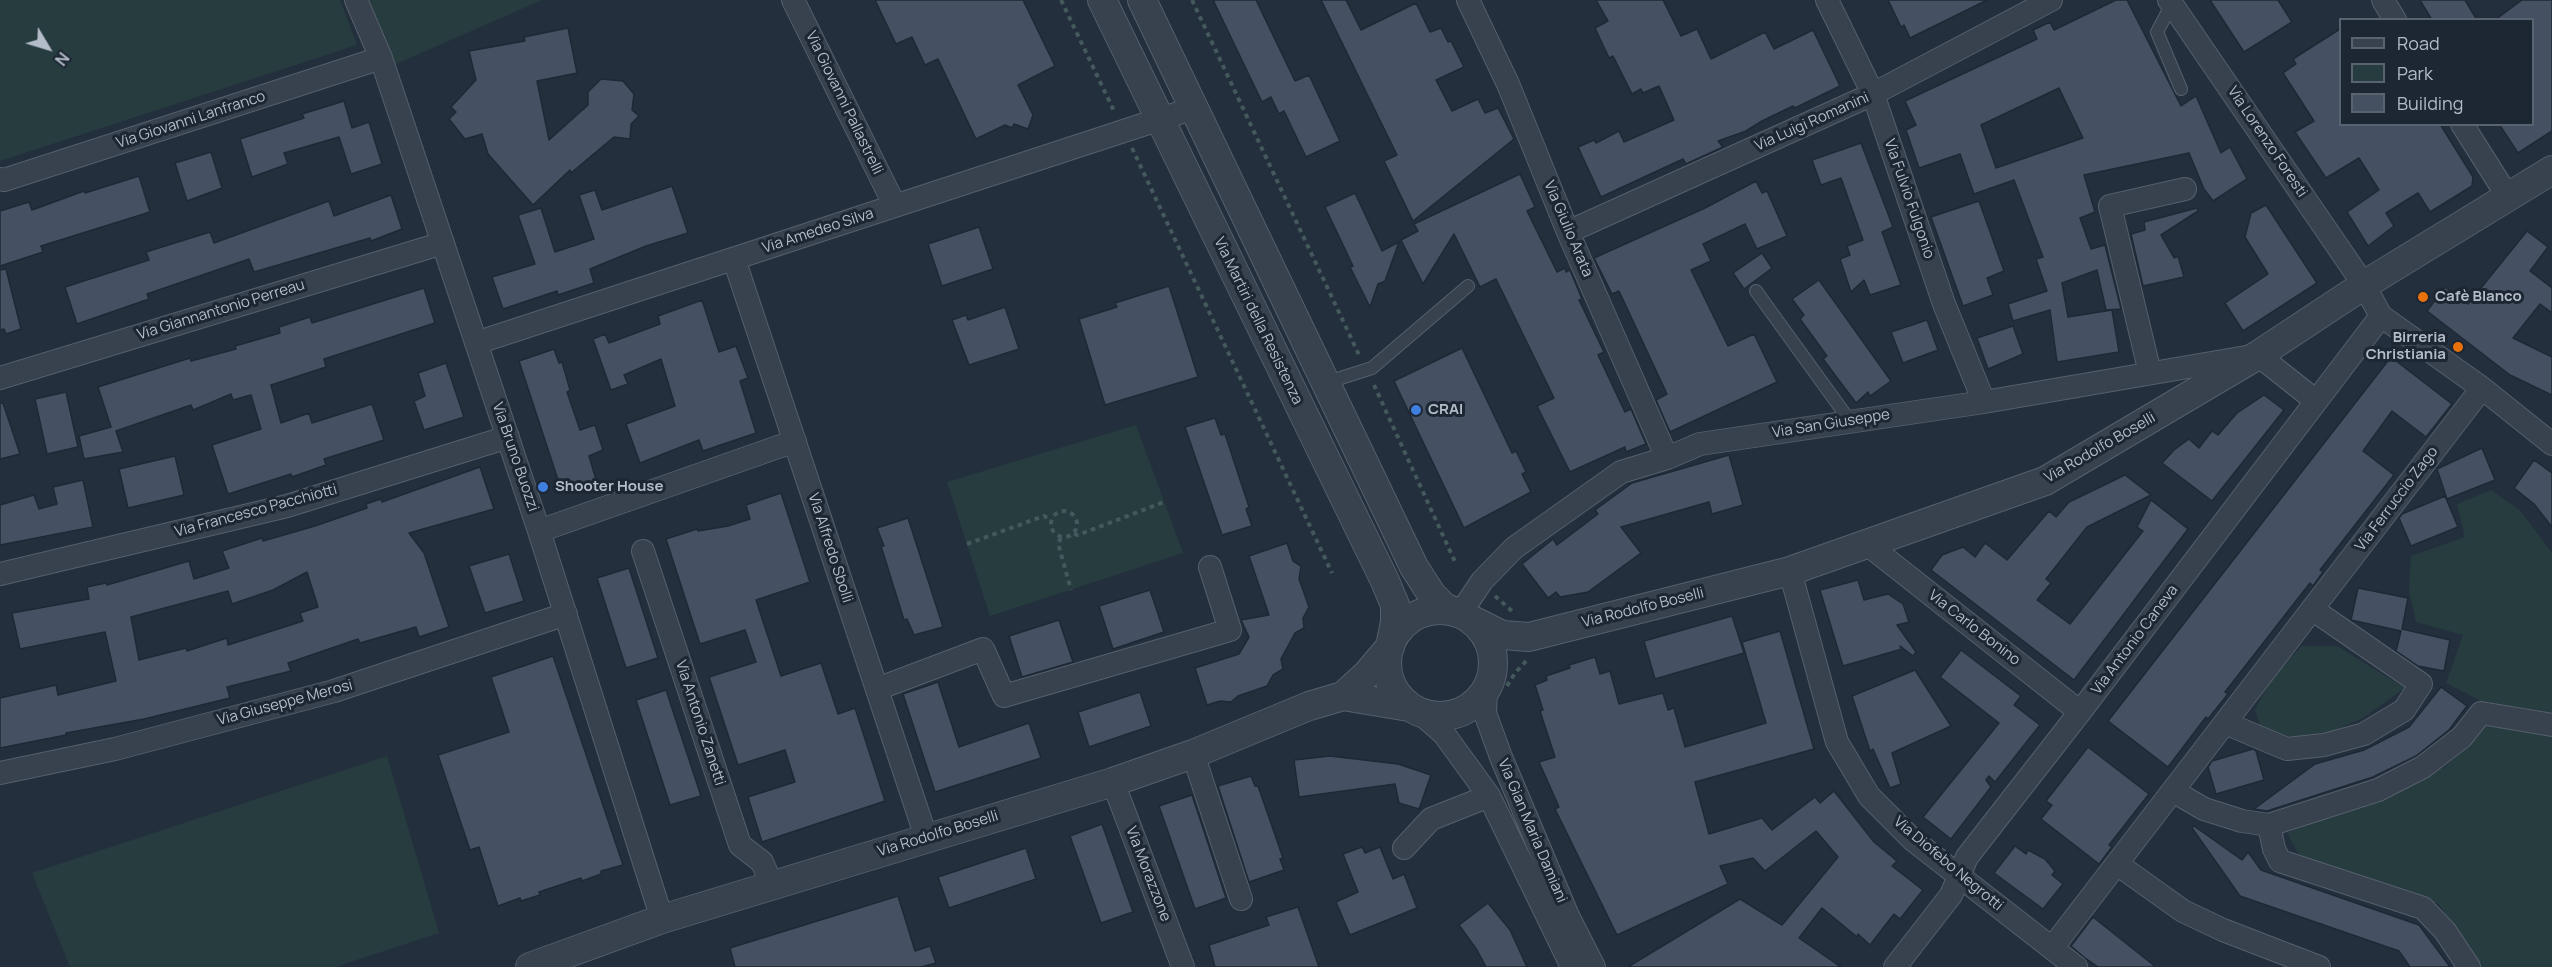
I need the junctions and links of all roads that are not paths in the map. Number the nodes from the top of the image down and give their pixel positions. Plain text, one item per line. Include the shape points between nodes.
1 (356, 0) edge
2 (794, 0) edge
3 (1102, 0) edge
4 (1142, 0) edge
5 (1468, 0) edge
6 (1827, 0) edge
7 (2051, 0) edge
8 (2383, 0) edge
9 (2171, 2) edge
10 (2394, 18) edge
11 (381, 58) junction
12 (2181, 89) dead end
13 (1873, 94) junction
14 (1194, 108) junction
15 (1159, 120) junction
16 (2463, 126) edge
17 (2552, 170) edge
18 (0, 179) edge
19 (2185, 189) dead end
20 (2508, 197) junction
21 (895, 206) junction
22 (1568, 232) junction
23 (443, 243) junction
24 (734, 259) junction
25 (2364, 285) junction
26 (1468, 286) dead end
27 (1756, 291) dead end
28 (1293, 315) junction
29 (2381, 316) junction
30 (1262, 329) junction
31 (476, 343) junction
32 (2258, 355) junction
33 (2150, 373) junction
34 (0, 378) edge
35 (1325, 383) junction
36 (2482, 388) junction
37 (2316, 401) junction
38 (1984, 402) junction
39 (1850, 421) junction
40 (508, 437) junction
41 (795, 441) junction
42 (2552, 444) edge
43 (1667, 458) junction
44 (539, 531) junction
45 (1867, 544) junction
46 (643, 551) dead end
47 (1210, 567) dead end
48 (1790, 572) junction
49 (0, 574) edge
50 (2312, 609) junction
51 (566, 614) junction
52 (1461, 615) junction
53 (1529, 637) junction
54 (1390, 647) junction
55 (1488, 686) junction
56 (877, 689) junction
57 (1343, 696) junction
58 (1414, 710) junction
59 (2080, 712) junction
60 (2225, 723) junction
61 (2552, 725) edge
62 (1192, 754) junction
63 (0, 773) edge
64 (1113, 782) junction
65 (2173, 791) junction
66 (1489, 796) junction
67 (2269, 825) junction
68 (926, 837) junction
69 (1404, 849) dead end
70 (2117, 864) junction
71 (1959, 876) junction
72 (771, 885) junction
73 (1241, 899) dead end
74 (662, 919) junction
75 (2052, 948) junction
76 (530, 967) edge
77 (1183, 967) edge
78 (1572, 967) edge
79 (1594, 967) edge
80 (1895, 967) edge
81 (2076, 967) edge
82 (2319, 967) edge
83 (2469, 967) edge

1 - 11 street, Via Bruno Buozzi
2 - 21 street, Via Giovanni Pallastrelli
3 - 15 street, Via Martiri della Resistenza
4 - 14 street
5 - 22 street, Via Giulio Arata via 1508,84
6 - 13 street, Via Fulvio Fulgonio
7 - 13 street, Via Luigi Romanini
8 - 10 street
9 - 12 lane via 2157,32
9 - 25 street, Via Lorenzo Foresti
11 - 18 street, Via Giovanni Lanfranco
11 - 23 street, Via Bruno Buozzi
13 - 22 street, Via Luigi Romanini
13 - 38 street, Via Fulvio Fulgonio via 1944,304
14 - 15 street, Via Amedeo Silva
14 - 28 street
15 - 21 street, Via Amedeo Silva
15 - 30 street, Via Martiri della Resistenza
16 - 20 street
17 - 20 street, Via Rodolfo Boselli
19 - 33 street via 2110,206
20 - 25 street, Via Rodolfo Boselli
21 - 24 street, Via Amedeo Silva
22 - 43 street, Via Giulio Arata
23 - 31 street, Via Bruno Buozzi
23 - 34 street, Via Giannantonio Perreau
24 - 31 street, Via Amedeo Silva
24 - 41 street, Via Alfredo Sbolli
25 - 29 street, Via Lorenzo Foresti
25 - 32 street, Via Rodolfo Boselli
26 - 35 lane via 1372,368
27 - 39 lane
28 - 30 street
28 - 35 street
29 - 36 street
29 - 37 street, Via Antonio Caneva
30 - 54 street, Via Martiri della Resistenza via 1390,592 1395,605
31 - 40 street, Via Bruno Buozzi
32 - 33 street, Via San Giuseppe
32 - 37 street
32 - 45 street, Via Rodolfo Boselli via 2046,481
33 - 38 street, Via San Giuseppe
35 - 52 street via 1419,577 1438,602
36 - 42 street
36 - 50 street, Via Ferruccio Zago
37 - 59 street, Via Antonio Caneva
38 - 39 street, Via San Giuseppe
39 - 43 street, Via San Giuseppe via 1700,444
40 - 44 street, Via Bruno Buozzi
40 - 49 street, Via Francesco Pacchiotti via 287,506
41 - 44 street
41 - 56 street, Via Alfredo Sbolli
43 - 52 street, Via San Giuseppe via 1621,472 1514,548 1482,581
44 - 51 street, Via Bruno Buozzi
45 - 48 street, Via Rodolfo Boselli
45 - 59 street, Via Carlo Bonino
46 - 72 street, Via Antonio Zanetti via 740,845 762,862
47 - 56 street via 1230,630 1004,696 983,649
48 - 53 street, Via Rodolfo Boselli
48 - 71 street, Via Diofebo Negrotti via 1837,742 1869,796 1913,840
50 - 60 street, Via Ferruccio Zago
50 - 60 street via 2421,684 2404,710 2364,734 2324,745 2287,748
51 - 63 street, Via Giuseppe Merosi via 334,691 115,749
51 - 74 street, Via Bruno Buozzi
52 - 53 street, Via Rodolfo Boselli via 1502,634
52 - 54 street via 1429,611 1417,615 1398,630
52 - 55 street via 1483,631 1489,642 1493,666
53 - 55 street via 1502,664
54 - 57 street, Via Rodolfo Boselli
54 - 58 street via 1388,676 1400,699
55 - 58 street via 1457,714 1432,716
55 - 79 street, Via Gian Maria Damiani via 1485,713 1501,757 1568,916
56 - 68 street, Via Alfredo Sbolli
57 - 58 street, Via Rodolfo Boselli
57 - 62 street, Via Rodolfo Boselli
58 - 66 street, Via Gian Maria Damiani via 1444,734
59 - 71 street, Via Antonio Caneva via 1967,857
60 - 65 street, Via Ferruccio Zago
61 - 67 street via 2481,713 2462,737 2423,767 2378,790
62 - 64 street, Via Rodolfo Boselli
62 - 73 street
64 - 68 street, Via Rodolfo Boselli
64 - 77 street, Via Morazzone
65 - 67 street via 2204,809
65 - 70 street, Via Ferruccio Zago
66 - 69 street via 1431,819
66 - 78 street, Via Gian Maria Damiani
67 - 83 street via 2280,861 2423,908 2445,931
68 - 72 street, Via Rodolfo Boselli
70 - 75 street, Via Ferruccio Zago
70 - 82 street via 2183,911
71 - 75 street, Via Diofebo Negrotti
71 - 80 street, Via Antonio Caneva via 1951,895
72 - 74 street, Via Rodolfo Boselli
74 - 76 street, Via Rodolfo Boselli
75 - 81 street, Via Diofebo Negrotti

